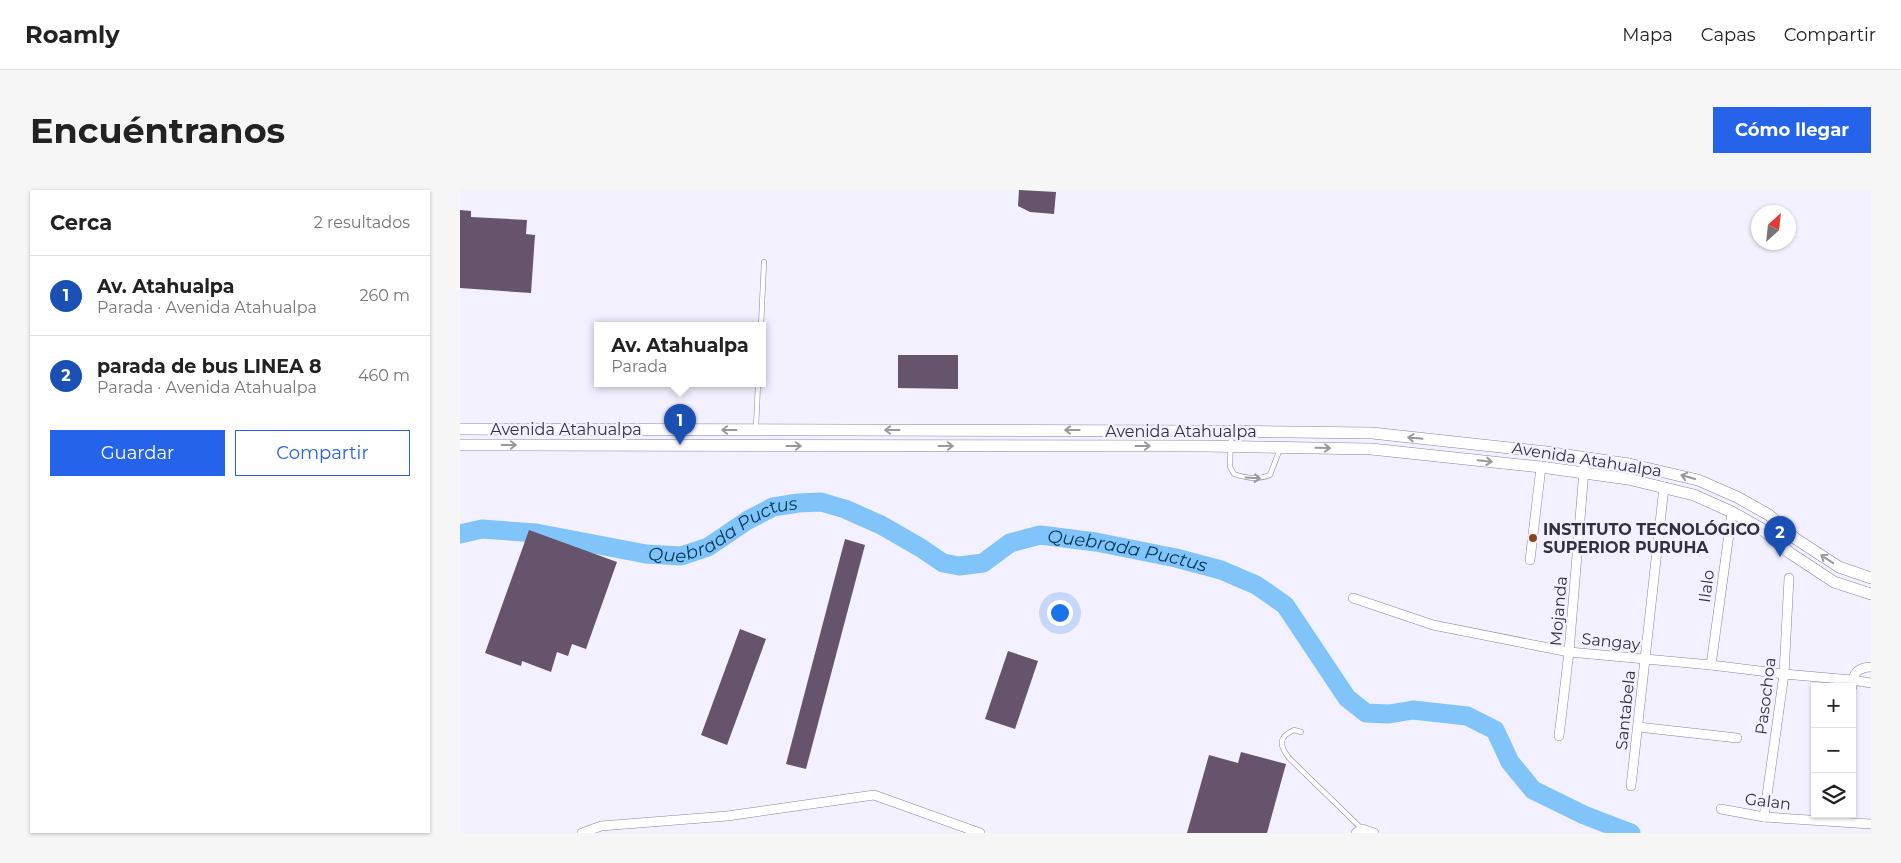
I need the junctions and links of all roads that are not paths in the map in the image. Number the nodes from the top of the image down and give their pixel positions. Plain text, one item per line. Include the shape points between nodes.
1 (764, 262) dead end
2 (761, 322) edge
3 (758, 387) edge
4 (460, 429) edge
5 (687, 430) junction
6 (756, 430) junction
7 (974, 430) junction
8 (1120, 431) junction
9 (1231, 431) junction
10 (1290, 432) junction
11 (1434, 440) junction
12 (460, 445) edge
13 (687, 445) junction
14 (974, 446) junction
15 (1121, 446) junction
16 (1230, 447) junction
17 (1285, 448) junction
18 (1432, 456) junction
19 (1585, 458) junction
20 (1541, 467) junction
21 (1584, 474) junction
22 (1664, 487) junction
23 (1732, 512) junction
24 (1530, 560) dead end
25 (1789, 578) dead end
26 (1871, 578) edge
27 (1871, 594) edge
28 (1353, 598) dead end
29 (1570, 652) junction
30 (1645, 660) junction
31 (1711, 665) junction
32 (1871, 667) edge
33 (1784, 674) junction
34 (1852, 683) edge
35 (1856, 683) edge
36 (1871, 683) edge
37 (1638, 727) junction
38 (1300, 732) dead end
39 (1559, 736) dead end
40 (1737, 738) dead end
41 (1631, 786) dead end
42 (1721, 809) dead end
43 (1764, 817) junction
44 (1811, 818) edge
45 (1844, 818) edge
46 (1871, 824) edge
47 (1359, 831) edge
48 (582, 833) edge
49 (980, 833) edge
50 (1374, 833) edge

1 - 2 lane
3 - 6 lane
4 - 5 main road, Avenida Atahualpa
6 -> 5 main road, Avenida Atahualpa
5 - 13 main road
7 -> 6 main road, Avenida Atahualpa
8 -> 7 main road, Avenida Atahualpa
7 - 14 main road
8 - 9 main road, Avenida Atahualpa
8 - 15 main road
9 - 10 main road, Avenida Atahualpa
9 - 16 lane
11 -> 10 main road, Avenida Atahualpa via 1372,433
10 - 17 main road
11 - 18 main road
11 - 19 main road, Avenida Atahualpa
12 -> 13 main road, Avenida Atahualpa
13 -> 14 main road, Avenida Atahualpa
14 - 15 main road, Avenida Atahualpa
15 -> 16 main road, Avenida Atahualpa
16 - 17 main road, Avenida Atahualpa
16 -> 17 lane via 1230,467 1234,474 1263,478 1270,476
17 -> 18 main road, Avenida Atahualpa via 1371,449
18 -> 20 main road, Avenida Atahualpa
19 - 21 street, Mojanda
26 -> 19 main road, Avenida Atahualpa via 1839,567 1796,539 1769,515 1698,480 1630,464
20 - 21 main road, Avenida Atahualpa
20 - 24 street
21 - 22 main road, Avenida Atahualpa
21 - 29 street, Mojanda
22 - 23 main road, Avenida Atahualpa
22 - 30 street, Santabela
23 - 27 main road, Avenida Atahualpa via 1762,529 1834,582
23 - 31 street, Ilalo
25 - 33 street, Pasochoa
28 - 29 street, Sangay via 1433,625
29 - 30 street, Sangay
29 - 39 street, Mojanda
30 - 31 street, Sangay
30 - 37 street, Santabela
31 - 33 street, Sangay
32 - 34 street via 1863,667 1857,672
33 - 34 street, Sangay
33 - 43 street, Pasochoa
35 - 36 street, Sangay
37 - 40 street
37 - 41 street, Santabela
38 - 47 lane via 1294,730 1285,734 1281,741 1283,750
42 - 43 street, Galan
43 - 44 street, Galan
45 - 46 street, Galan
47 - 50 street
48 - 49 street via 601,826 726,816 874,795

